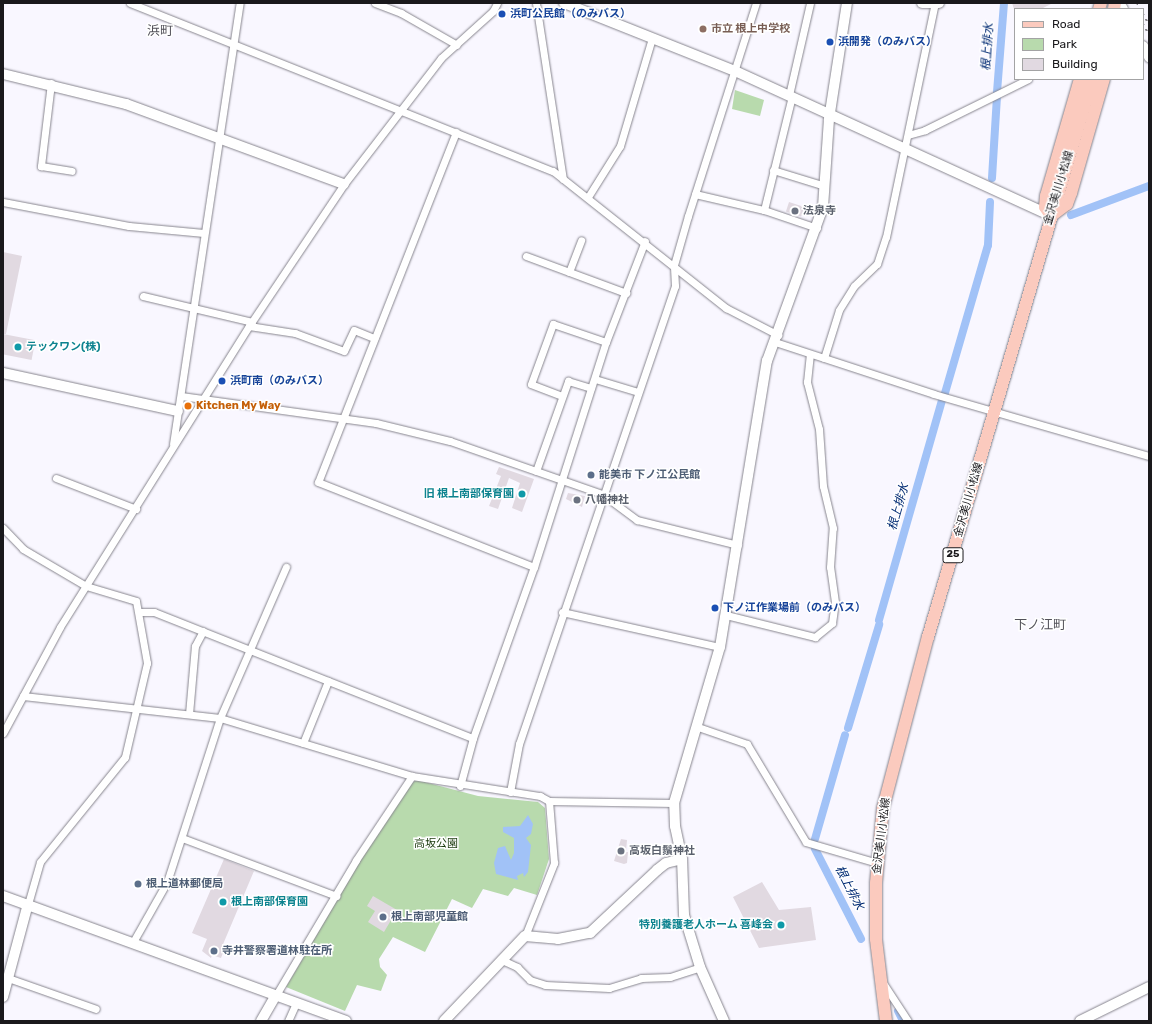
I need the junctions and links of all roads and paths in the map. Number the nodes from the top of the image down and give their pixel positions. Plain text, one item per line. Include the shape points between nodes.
1 (130, 3) edge
2 (240, 3) edge
3 (376, 3) edge
4 (497, 3) edge
5 (536, 3) edge
6 (564, 3) edge
7 (756, 3) edge
8 (810, 3) edge
9 (847, 3) edge
10 (922, 3) edge
11 (936, 4) edge
12 (652, 38) junction
13 (235, 44) junction
14 (457, 45) junction
15 (1144, 48) edge
16 (1149, 57) edge
17 (735, 71) junction
18 (3, 74) edge
19 (1026, 80) edge
20 (1080, 80) edge
21 (1092, 80) edge
22 (1104, 80) edge
23 (51, 84) junction
24 (791, 95) junction
25 (403, 110) junction
26 (830, 114) junction
27 (456, 132) junction
28 (908, 135) junction
29 (220, 138) junction
30 (906, 150) junction
31 (72, 170) dead end
32 (774, 170) junction
33 (563, 179) junction
34 (344, 184) junction
35 (825, 186) junction
36 (695, 194) junction
37 (588, 197) junction
38 (3, 202) edge
39 (764, 210) junction
40 (1051, 216) junction
41 (817, 228) junction
42 (204, 233) junction
43 (581, 240) dead end
44 (645, 241) junction
45 (526, 256) dead end
46 (674, 265) junction
47 (569, 272) junction
48 (626, 293) junction
49 (143, 296) dead end
50 (194, 308) junction
51 (250, 324) junction
52 (374, 338) junction
53 (777, 339) junction
54 (606, 342) junction
55 (810, 355) junction
56 (824, 358) junction
57 (3, 373) edge
58 (595, 379) junction
59 (591, 388) junction
60 (638, 392) junction
61 (181, 396) junction
62 (562, 396) junction
63 (204, 400) junction
64 (178, 411) junction
65 (994, 411) junction
66 (342, 419) junction
67 (173, 446) junction
68 (1149, 456) edge
69 (536, 471) junction
70 (56, 478) dead end
71 (560, 480) junction
72 (602, 494) junction
73 (136, 509) junction
74 (3, 528) edge
75 (738, 545) junction
76 (286, 567) dead end
77 (534, 567) junction
78 (86, 586) junction
79 (139, 612) junction
80 (562, 612) junction
81 (726, 615) junction
82 (203, 631) junction
83 (720, 647) junction
84 (252, 651) junction
85 (328, 681) junction
86 (23, 696) junction
87 (137, 708) junction
88 (189, 714) junction
89 (220, 718) junction
90 (698, 727) junction
91 (3, 733) edge
92 (473, 738) junction
93 (303, 743) junction
94 (412, 776) junction
95 (460, 786) junction
96 (510, 792) junction
97 (549, 801) junction
98 (674, 803) junction
99 (182, 838) junction
100 (682, 859) junction
101 (878, 863) junction
102 (3, 896) edge
103 (336, 896) junction
104 (28, 904) junction
105 (525, 936) junction
106 (133, 942) junction
107 (502, 960) junction
108 (700, 967) junction
109 (8, 978) junction
110 (880, 978) junction
111 (1149, 986) edge
112 (276, 995) junction
113 (3, 997) edge
114 (296, 1003) junction
115 (96, 1009) dead end
116 (261, 1021) edge
117 (288, 1021) edge
118 (346, 1021) edge
119 (444, 1021) edge
120 (724, 1021) edge
121 (886, 1021) edge
122 (908, 1021) edge
123 (1080, 1021) edge

1 - 13 street
2 - 13 street
3 - 14 street via 401,13
4 - 14 street via 493,11
5 - 33 street
6 - 12 street
7 - 17 street
8 - 24 street
9 - 26 street
10 - 11 street
11 - 28 street
12 - 17 street
12 - 37 street via 620,146
13 - 25 street
13 - 29 street
14 - 25 street via 441,58
15 - 16 street
17 - 24 street
17 - 36 street
18 - 23 street
19 - 28 street via 925,130
20 - 40 main road via 1046,196 1045,207
21 - 40 main road, 金沢美川小松線 / 25
22 - 40 main road via 1067,204
23 - 29 street via 126,104
23 - 31 street via 41,166
24 - 26 street
24 - 32 street
25 - 27 street
25 - 34 street
26 - 30 street
26 - 35 street
27 - 33 street via 553,171
27 - 52 street
28 - 30 street
29 - 34 street
29 - 42 street
30 - 40 street
30 - 56 street via 877,264 854,286 839,310
32 - 35 street
32 - 39 street
33 - 37 street
34 - 51 street
35 - 41 street
36 - 39 street
36 - 46 street
37 - 44 street
38 - 42 street via 129,226
39 - 41 street
40 - 65 main road, 金沢美川小松線 / 25
41 - 53 street
42 - 50 street
43 - 47 street
44 - 46 street
44 - 48 street
45 - 47 street
46 - 53 street via 726,308
46 - 60 street via 675,286
47 - 48 street
48 - 54 street
49 - 50 street
50 - 51 street
50 - 61 street
51 - 52 street via 295,333 344,351 354,330
51 - 63 street
52 - 66 street
53 - 55 street
53 - 75 street via 767,361
54 - 58 street
54 - 62 street via 553,324 531,384
55 - 56 street
55 - 81 street via 807,382 818,429 823,486 833,528 830,567 835,602 832,623 815,637
56 - 65 street
57 - 64 street
58 - 59 street
58 - 60 street
59 - 62 street via 568,381
59 - 71 street
60 - 72 street
61 - 63 street
61 - 64 street
62 - 69 street
63 - 66 street
63 - 67 street
64 - 67 street
65 - 68 street
65 - 101 main road, 金沢美川小松線 / 25 via 898,746 883,808
66 - 69 street via 450,441
66 - 77 street via 318,482
67 - 73 street
69 - 71 street
70 - 73 street
71 - 72 street
71 - 77 street
72 - 75 street via 637,520
72 - 80 street
73 - 78 street
74 - 78 street via 23,549
75 - 81 street
76 - 84 street
77 - 92 street
78 - 79 street via 132,598
78 - 86 street via 45,651
79 - 82 street via 154,612
79 - 87 street via 147,663
80 - 83 street
80 - 96 street via 519,744
81 - 83 street
82 - 84 street
82 - 88 street via 195,646
83 - 90 street
84 - 85 street
84 - 89 street
85 - 92 street
85 - 93 street
86 - 87 street
86 - 91 street
87 - 88 street
87 - 104 street via 125,757 40,862
88 - 89 street
89 - 93 street
89 - 99 street
90 - 98 street
90 - 101 street via 747,744 806,842
92 - 95 street
93 - 94 street
94 - 95 street
94 - 103 street
95 - 96 street
96 - 97 street via 540,796
97 - 98 street
97 - 105 street via 554,863
98 - 100 street via 675,826
99 - 103 street
99 - 106 street via 167,882
100 - 105 street via 666,863 656,870 590,933 558,940
100 - 108 street via 684,916
101 - 110 main road, 金沢美川小松線 / 25 via 876,939
102 - 104 street
103 - 112 street
104 - 106 street
104 - 109 street
105 - 107 street
106 - 112 street
107 - 108 street via 517,967 530,980 545,985 602,988 641,978 670,977
107 - 119 street
108 - 120 street
109 - 113 street
109 - 115 street
110 - 121 main road, 金沢美川小松線 / 25
110 - 122 street
111 - 123 street
112 - 114 street
112 - 116 street
114 - 117 street
114 - 118 street

